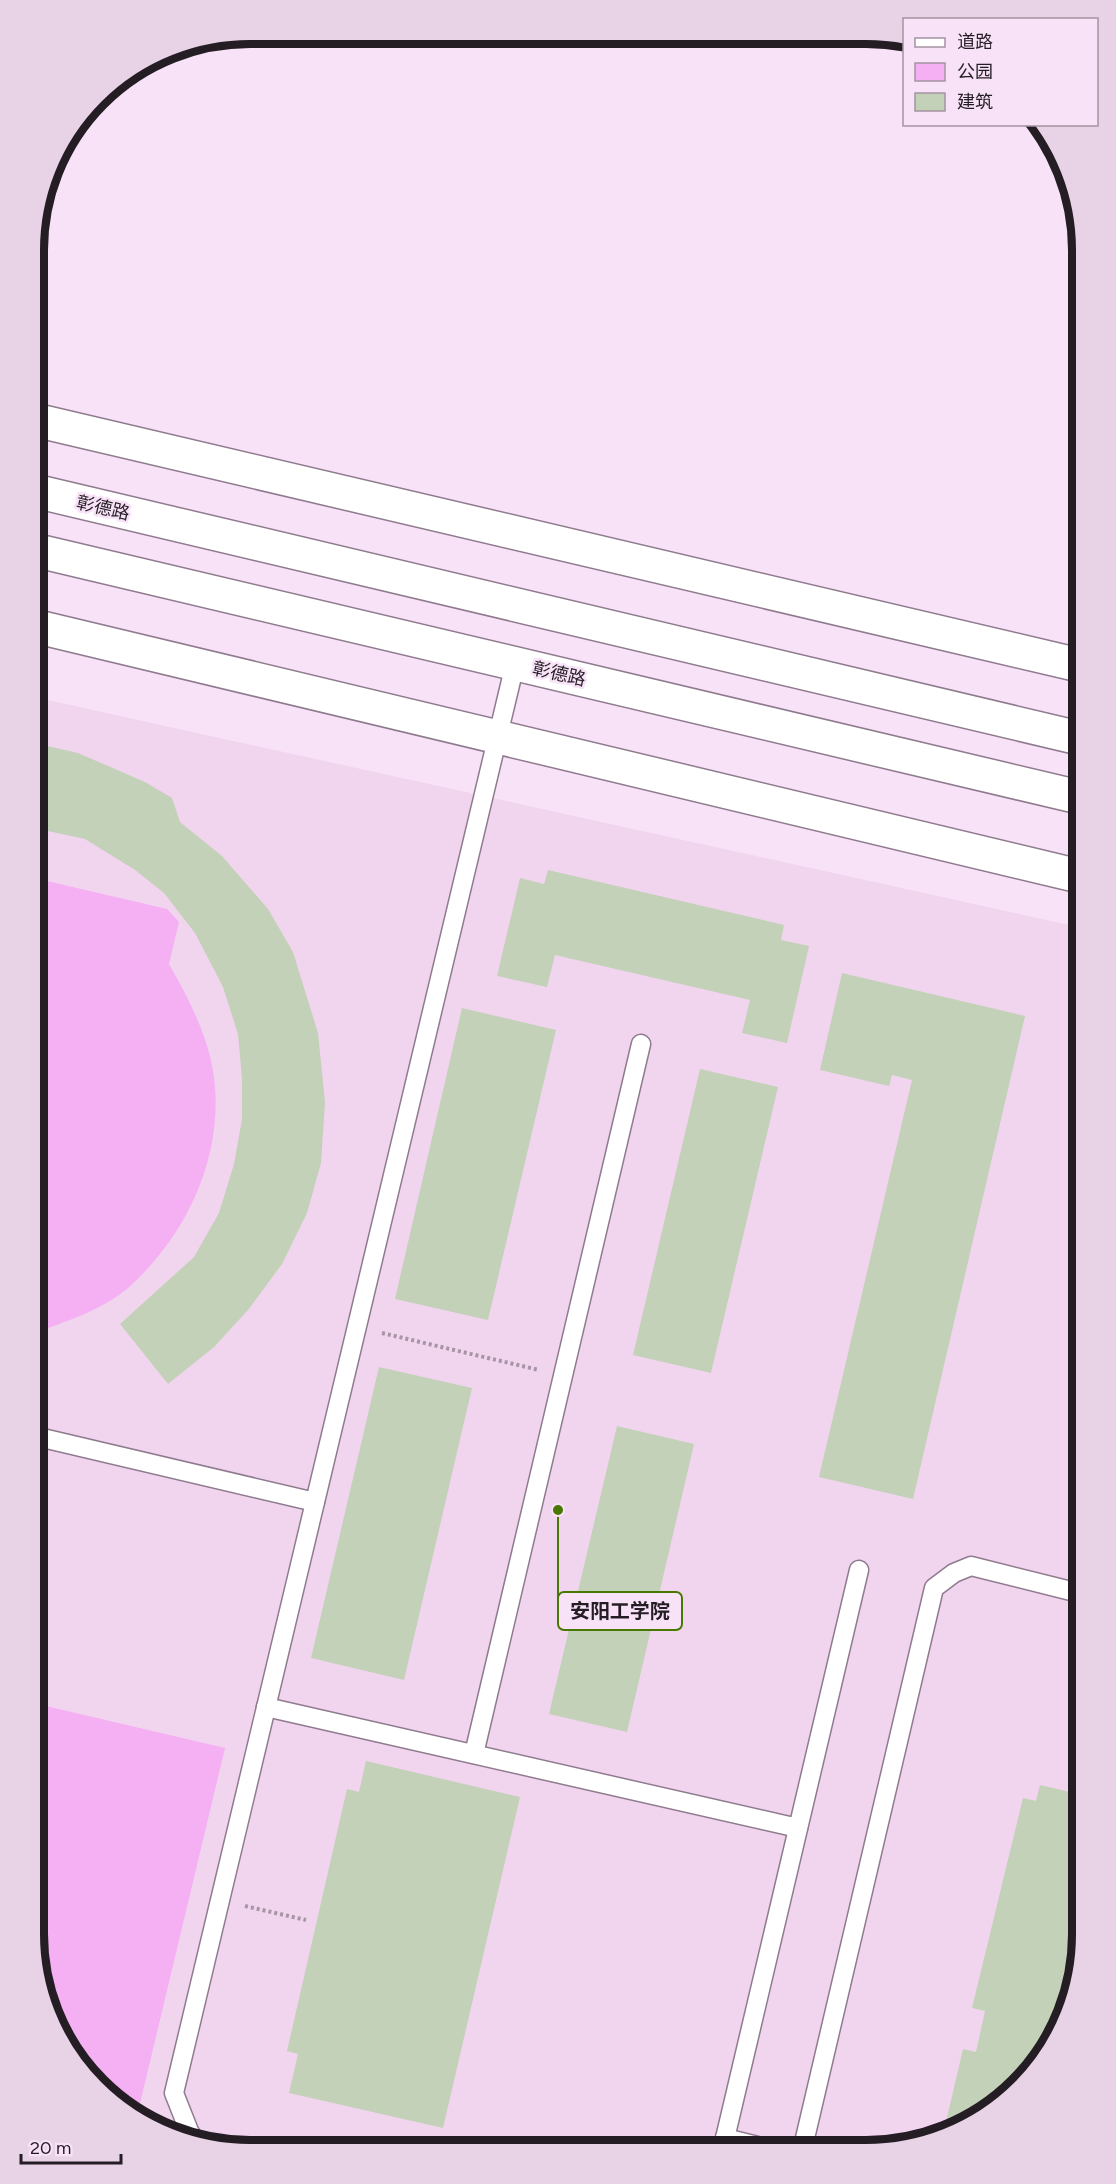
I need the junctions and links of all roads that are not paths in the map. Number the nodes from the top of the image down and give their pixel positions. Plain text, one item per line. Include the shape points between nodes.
1 (44, 422) edge
2 (44, 493) edge
3 (44, 552) edge
4 (44, 628) edge
5 (1072, 663) edge
6 (515, 664) junction
7 (498, 736) junction
8 (1072, 736) edge
9 (1072, 795) edge
10 (1072, 874) edge
11 (641, 1044) dead end
12 (44, 1438) edge
13 (315, 1502) junction
14 (859, 1570) dead end
15 (1072, 1591) edge
16 (266, 1707) junction
17 (474, 1754) junction
18 (798, 1828) junction
19 (189, 2131) edge
20 (724, 2140) edge
21 (805, 2140) edge

1 - 5 main road
2 - 8 main road, 彰德路
3 - 6 main road, 彰德路
4 - 7 main road
6 - 7 lane
6 - 9 main road, 彰德路
7 - 10 main road
7 - 13 lane
11 - 17 lane
12 - 13 lane
13 - 16 lane
14 - 18 lane
15 - 21 lane via 971,1566 934,1588
16 - 17 lane
16 - 19 lane via 174,2093
17 - 18 lane
18 - 20 lane

